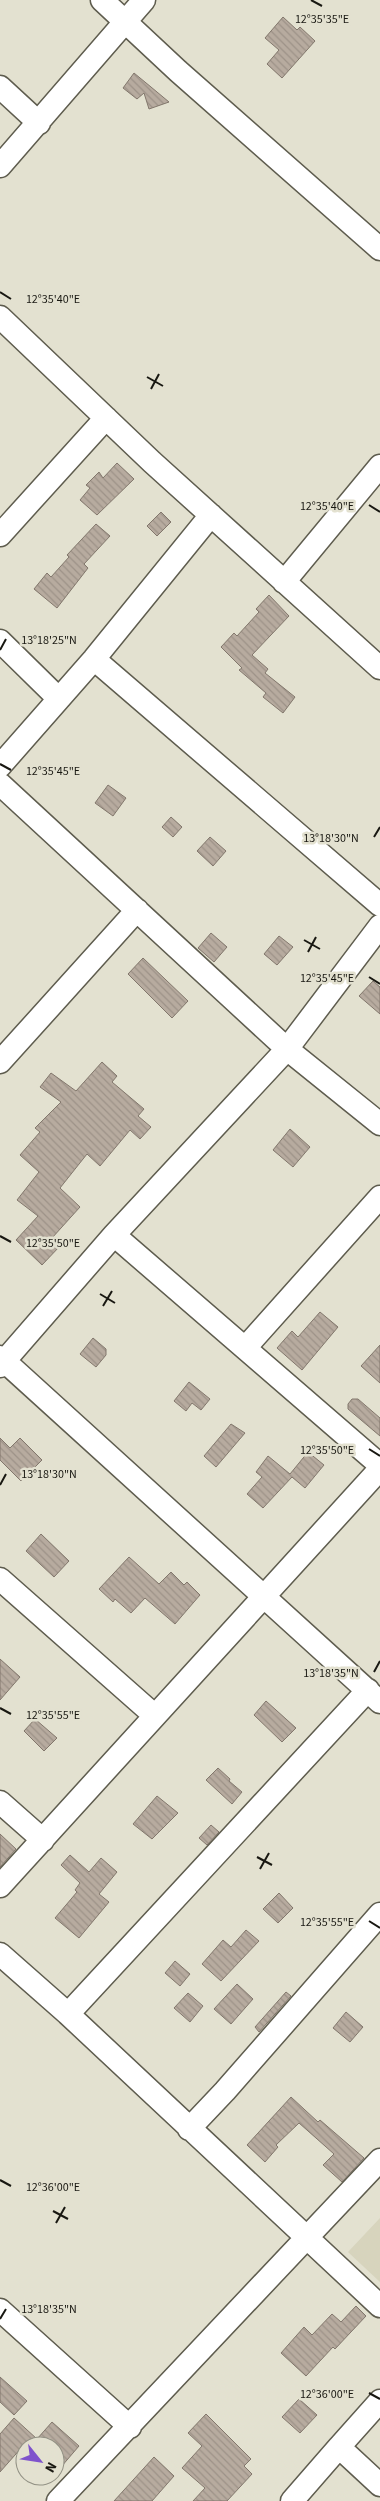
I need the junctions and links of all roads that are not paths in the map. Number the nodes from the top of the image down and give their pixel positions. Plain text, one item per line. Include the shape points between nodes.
1 (102, 0) edge
2 (144, 0) edge
3 (126, 20) junction
4 (0, 87) edge
5 (38, 123) junction
6 (0, 166) edge
7 (380, 249) edge
8 (4, 327) edge
9 (106, 418) junction
10 (380, 466) edge
11 (211, 515) junction
12 (0, 535) edge
13 (284, 582) junction
14 (0, 641) edge
15 (94, 659) junction
16 (380, 668) edge
17 (58, 698) junction
18 (0, 766) edge
19 (0, 784) edge
20 (380, 905) edge
21 (137, 910) junction
22 (380, 926) edge
23 (287, 1049) junction
24 (2, 1055) edge
25 (380, 1124) edge
26 (380, 1197) edge
27 (114, 1235) junction
28 (245, 1348) junction
29 (2, 1361) edge
30 (380, 1465) edge
31 (380, 1469) edge
32 (0, 1579) edge
33 (264, 1597) junction
34 (374, 1696) edge
35 (154, 1715) junction
36 (0, 1802) edge
37 (43, 1840) junction
38 (0, 1886) edge
39 (380, 1914) edge
40 (0, 1954) edge
41 (68, 2014) junction
42 (189, 2129) junction
43 (380, 2160) edge
44 (307, 2235) junction
45 (380, 2306) edge
46 (0, 2310) edge
47 (380, 2401) edge
48 (130, 2427) junction
49 (339, 2447) junction
50 (380, 2485) edge
51 (58, 2501) edge
52 (292, 2501) edge

1 - 3 street
2 - 3 street
3 - 5 street
3 - 7 street via 178,71
4 - 5 street
5 - 6 street
8 - 9 street
9 - 11 street
9 - 12 street
10 - 13 street
11 - 13 street
11 - 15 street
13 - 16 street
14 - 17 street
15 - 17 street
15 - 20 street
17 - 18 street
19 - 21 street
21 - 23 street
21 - 24 street
22 - 23 street
23 - 25 street
23 - 27 street
26 - 28 street
27 - 28 street
27 - 29 street
28 - 30 street
29 - 33 street
31 - 33 street
32 - 35 street
33 - 34 street
33 - 35 street
34 - 41 street
35 - 37 street
36 - 37 street
37 - 38 street
39 - 42 street
40 - 41 street
41 - 42 street
42 - 44 street
43 - 44 street
44 - 45 street
44 - 48 street
46 - 48 street
47 - 49 street
48 - 51 street
49 - 50 street
49 - 52 street

